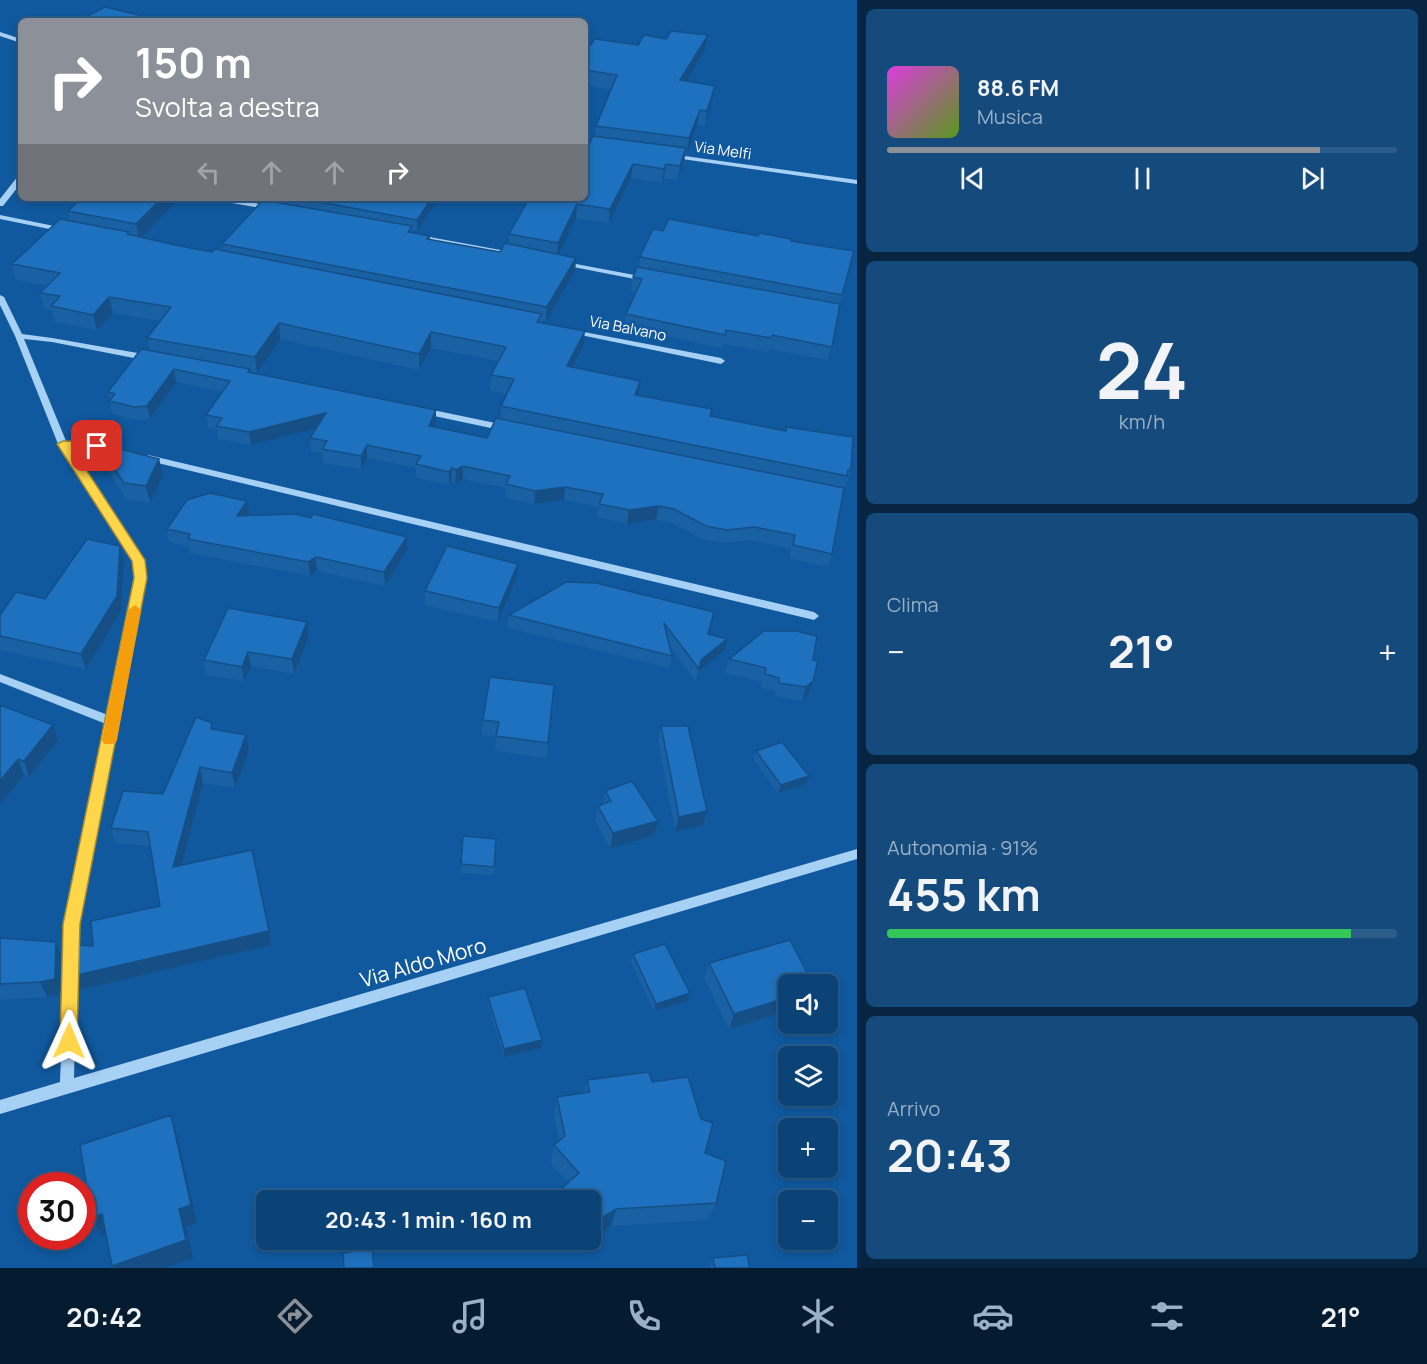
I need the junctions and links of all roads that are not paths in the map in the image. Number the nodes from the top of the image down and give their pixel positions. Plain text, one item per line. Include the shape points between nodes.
1 (0, 34) edge
2 (18, 40) edge
3 (667, 155) edge
4 (18, 182) edge
5 (857, 182) edge
6 (231, 201) edge
7 (0, 204) edge
8 (285, 211) edge
9 (0, 217) edge
10 (70, 231) edge
11 (402, 233) edge
12 (519, 255) edge
13 (554, 261) edge
14 (659, 281) edge
15 (0, 297) edge
16 (558, 328) edge
17 (19, 336) junction
18 (157, 359) edge
19 (721, 361) dead end
20 (412, 409) edge
21 (516, 430) edge
22 (63, 444) junction
23 (120, 451) edge
24 (143, 457) edge
25 (813, 616) dead end
26 (0, 678) edge
27 (113, 722) junction
28 (857, 854) edge
29 (67, 1088) junction
30 (0, 1107) edge

1 - 2 street
3 - 5 street, Via Melfi
4 - 7 street
6 - 8 street
9 - 10 street
11 - 12 street
13 - 14 street
15 - 17 street
16 - 19 street, Via Balvano
17 - 18 street
17 - 22 street
20 - 21 street
22 - 23 street
22 - 27 street via 138,560 141,578
24 - 25 street
26 - 27 street
27 - 29 street via 72,924
28 - 29 street, Via Aldo Moro
29 - 30 street, Via Aldo Moro

